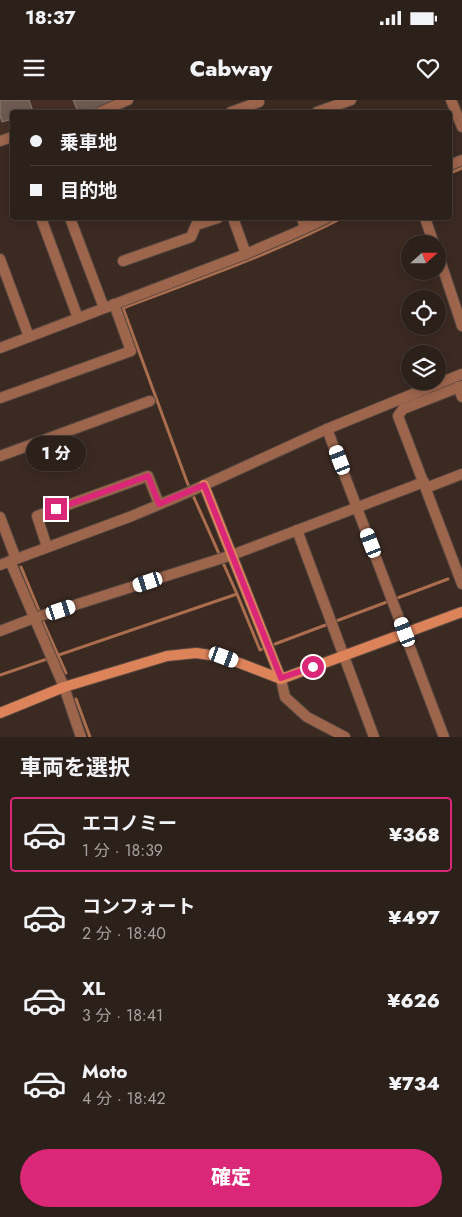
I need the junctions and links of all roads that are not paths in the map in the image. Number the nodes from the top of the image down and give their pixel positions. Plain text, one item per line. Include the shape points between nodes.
1 (128, 100) edge
2 (352, 100) edge
3 (451, 100) edge
4 (258, 101) edge
5 (105, 110) edge
6 (236, 110) edge
7 (323, 110) edge
8 (462, 127) edge
9 (42, 220) edge
10 (71, 220) edge
11 (212, 220) edge
12 (234, 220) edge
13 (303, 220) edge
14 (323, 220) edge
15 (426, 220) edge
16 (305, 228) junction
17 (431, 235) edge
18 (246, 254) junction
19 (0, 259) edge
20 (123, 261) dead end
21 (446, 278) edge
22 (109, 306) junction
23 (78, 318) junction
24 (462, 326) edge
25 (29, 337) junction
26 (0, 348) edge
27 (462, 374) edge
28 (461, 390) edge
29 (0, 398) edge
30 (150, 402) dead end
31 (328, 429) junction
32 (0, 456) edge
33 (462, 474) edge
34 (204, 485) junction
35 (425, 485) junction
36 (159, 504) junction
37 (358, 507) junction
38 (0, 517) edge
39 (297, 530) junction
40 (47, 547) junction
41 (225, 557) junction
42 (8, 562) edge
43 (462, 584) edge
44 (462, 612) edge
45 (39, 617) junction
46 (0, 631) edge
47 (405, 632) junction
48 (344, 655) junction
49 (281, 678) junction
50 (64, 687) junction
51 (0, 713) edge
52 (81, 737) edge
53 (345, 737) edge
54 (374, 737) edge
55 (444, 737) edge

1 - 5 street
2 - 7 street
3 - 8 street
4 - 6 street
9 - 23 street
10 - 22 street
11 - 20 street via 196,225 191,237
12 - 18 street
13 - 16 street
14 - 16 street
15 - 17 street
16 - 18 street
18 - 22 street
19 - 25 street
21 - 24 street
22 - 23 street
22 - 29 street via 131,351
23 - 25 street
25 - 26 street
27 - 31 street
28 - 35 street via 402,409 398,416
30 - 32 street
31 - 34 street
31 - 37 street
33 - 35 street
34 - 36 street
34 - 41 street
35 - 37 street
35 - 43 street
36 - 40 street
36 - 40 street via 148,476 37,516
37 - 39 street
37 - 47 street
38 - 42 street
39 - 41 street
39 - 48 street
40 - 42 street
41 - 45 street
41 - 49 street
42 - 45 street
44 - 47 street
45 - 46 street
45 - 50 street
47 - 48 street
47 - 55 street
48 - 49 street
48 - 54 street
49 - 50 street via 224,657 196,653 167,656
49 - 53 street via 285,697 307,717
50 - 51 street
50 - 52 street

